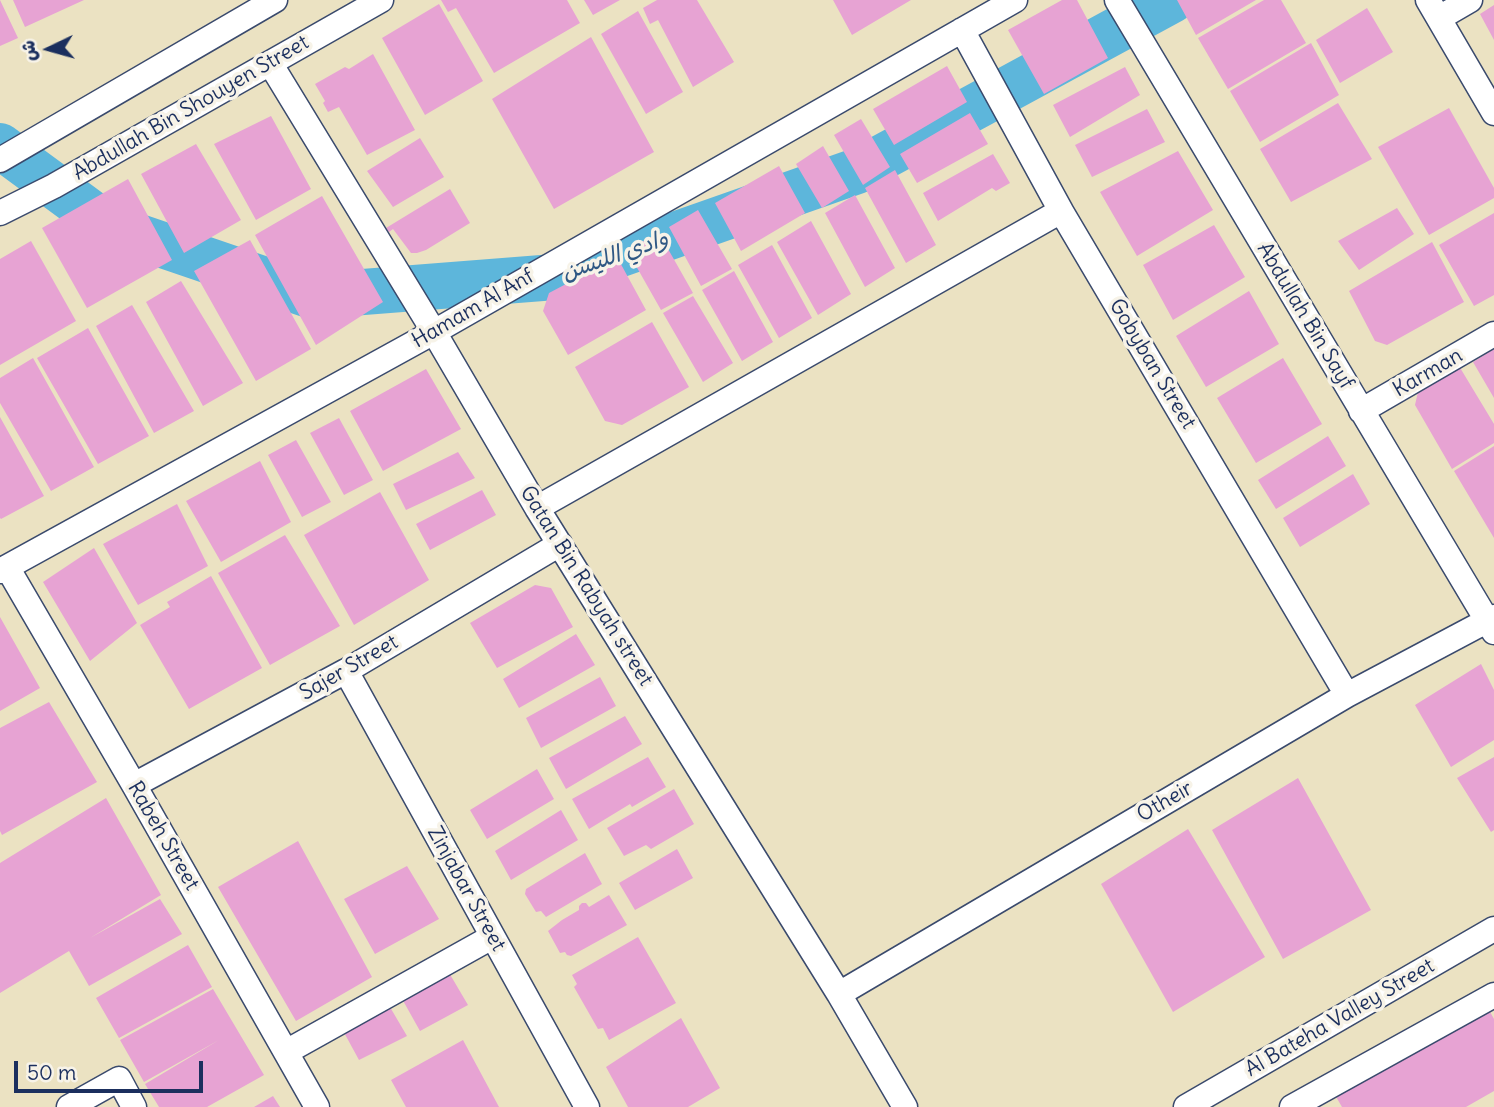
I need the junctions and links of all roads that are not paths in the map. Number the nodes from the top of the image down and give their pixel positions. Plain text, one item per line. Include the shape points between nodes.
1 (275, 0) edge
2 (382, 0) edge
3 (1015, 0) edge
4 (1117, 0) edge
5 (1470, 0) edge
6 (1434, 9) edge
7 (962, 30) junction
8 (270, 63) junction
9 (1494, 113) edge
10 (0, 160) edge
11 (1061, 211) junction
12 (0, 213) edge
13 (434, 332) junction
14 (1494, 334) edge
15 (1361, 411) junction
16 (537, 508) junction
17 (560, 544) junction
18 (3, 569) edge
19 (1492, 623) edge
20 (346, 671) junction
21 (1347, 695) junction
22 (134, 785) junction
23 (1494, 929) edge
24 (492, 937) junction
25 (839, 994) junction
26 (1494, 995) edge
27 (286, 1052) junction
28 (68, 1107) edge
29 (134, 1107) edge
30 (317, 1107) edge
31 (587, 1107) edge
32 (905, 1107) edge
33 (1186, 1107) edge
34 (1294, 1107) edge

1 - 10 street
2 - 8 street, Abdullah Bin Shouyen Street
3 - 7 street, Hamam Al Anf
4 - 15 street, Abdullah Bin Sayf
5 - 6 street
6 - 9 street
7 - 11 street, Gobyban Street
7 - 13 street, Hamam Al Anf
8 - 12 street, Abdullah Bin Shouyen Street
8 - 13 street, Gatan Bin Rabyah street
11 - 16 street
11 - 21 street, Gobyban Street
13 - 16 street, Gatan Bin Rabyah street
13 - 18 street, Hamam Al Anf
14 - 15 street, Karman
15 - 19 street, Abdullah Bin Sayf
16 - 17 street, Gatan Bin Rabyah street
17 - 20 street, Sajer Street
17 - 25 street, Gatan Bin Rabyah street
18 - 22 street, Rabeh Street
19 - 21 street, Otheir
20 - 22 street, Sajer Street
20 - 24 street, Zinjabar Street
21 - 25 street, Otheir
22 - 27 street, Rabeh Street
23 - 33 street, Al Bateha Valley Street
24 - 27 street
24 - 31 street, Zinjabar Street
25 - 32 street, Gatan Bin Rabyah street
26 - 34 street
27 - 30 street, Rabeh Street
28 - 29 street via 119,1079

